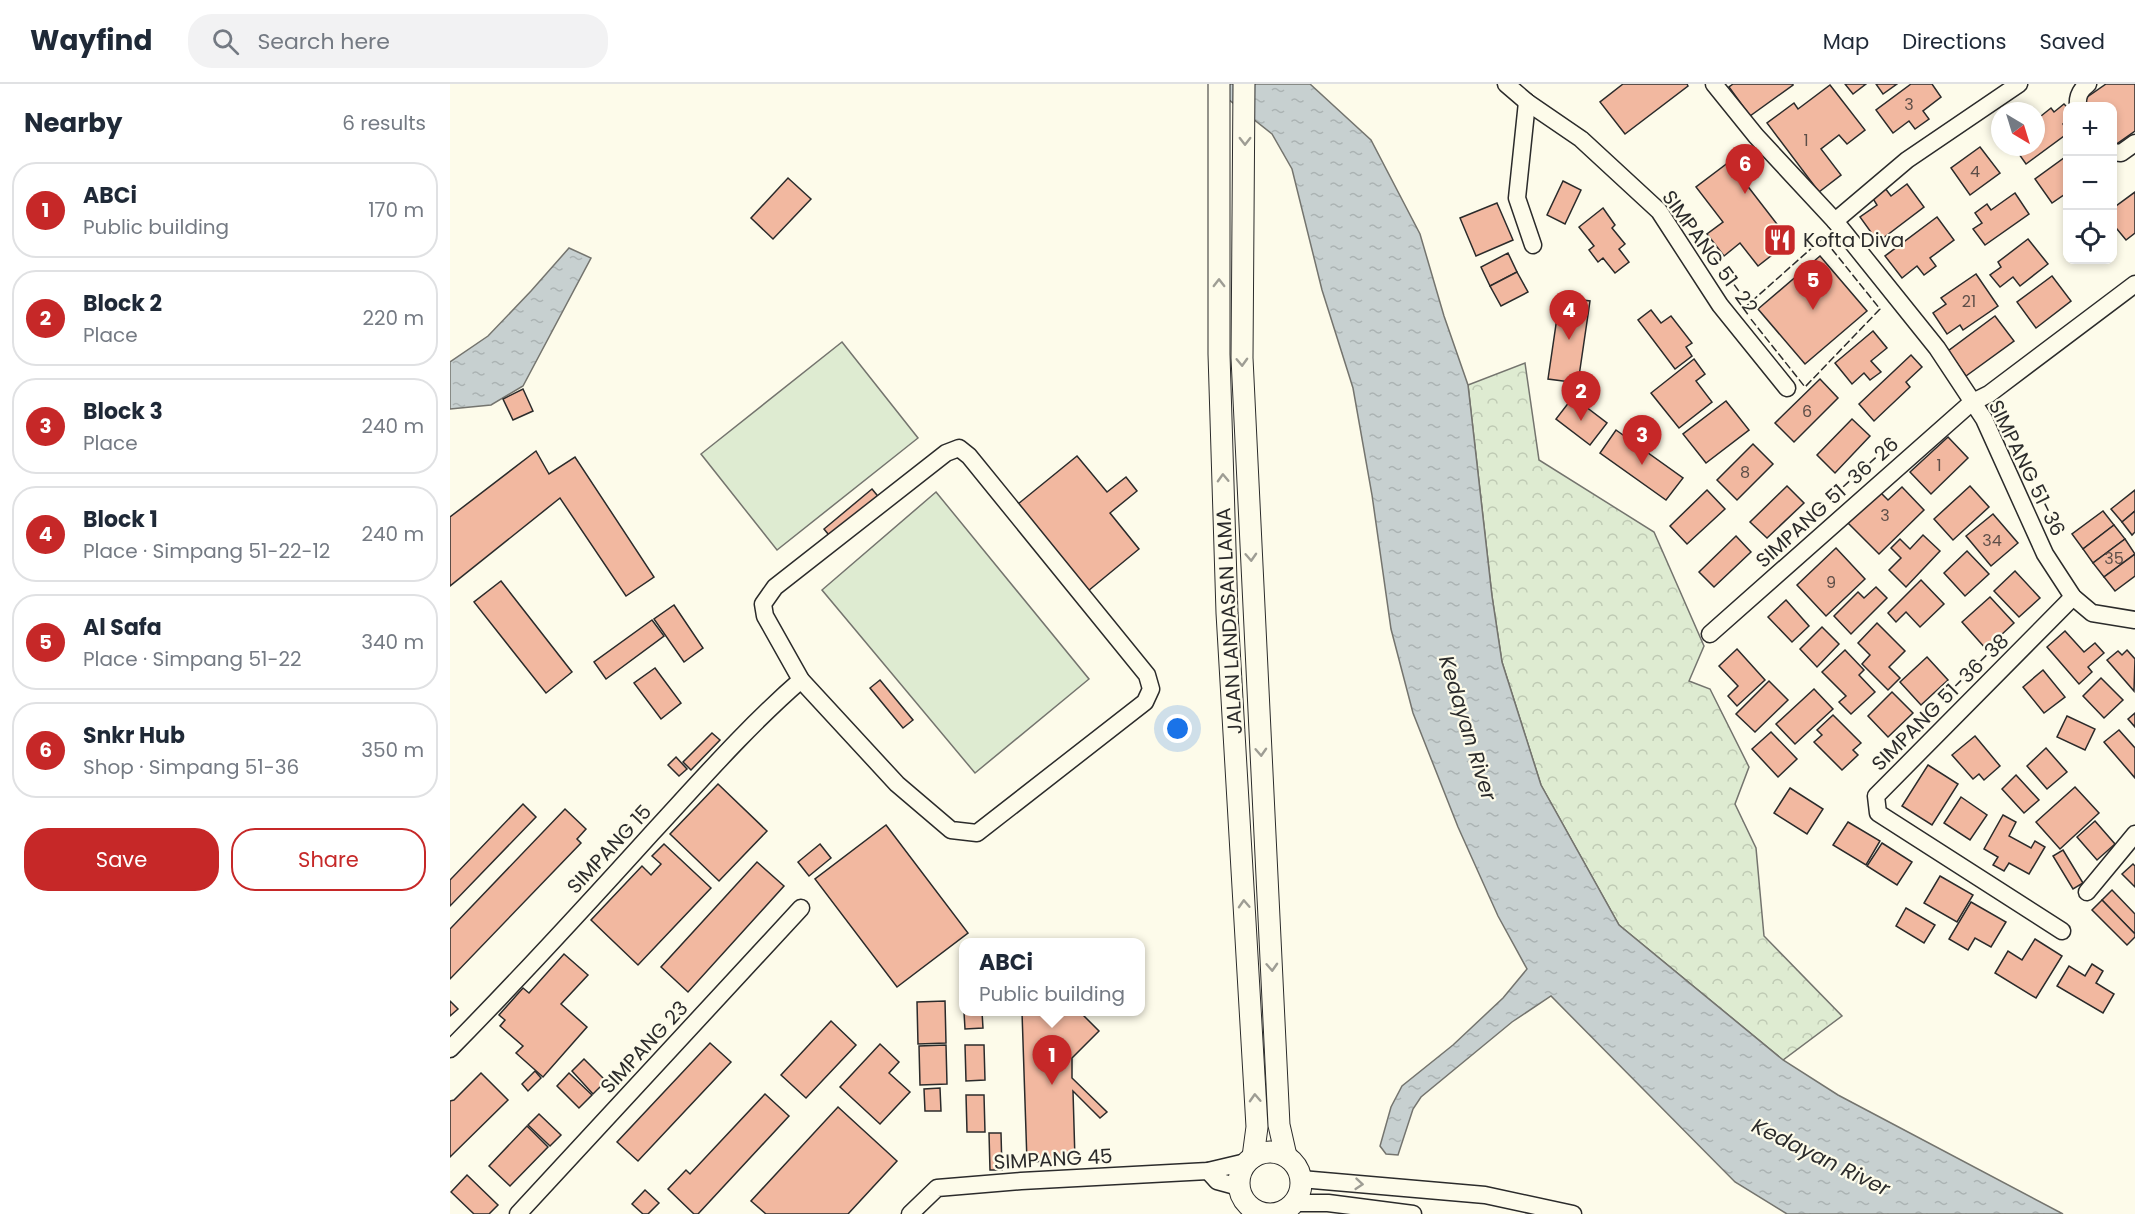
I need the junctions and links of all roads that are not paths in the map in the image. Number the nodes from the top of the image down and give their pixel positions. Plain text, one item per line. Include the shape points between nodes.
1 (1219, 84) edge
2 (1244, 84) edge
3 (1506, 84) edge
4 (1714, 84) edge
5 (2019, 84) edge
6 (2088, 84) edge
7 (1527, 102) junction
8 (2078, 102) edge
9 (2135, 143) edge
10 (2117, 153) edge
11 (1835, 222) junction
12 (1533, 245) dead end
13 (2135, 284) edge
14 (1787, 388) dead end
15 (1971, 402) junction
16 (2073, 597) junction
17 (2135, 620) edge
18 (1710, 634) dead end
19 (801, 680) junction
20 (2135, 834) edge
21 (2087, 892) dead end
22 (801, 908) dead end
23 (2062, 931) dead end
24 (450, 1049) edge
25 (1286, 1156) junction
26 (1250, 1159) junction
27 (1208, 1172) junction
28 (1300, 1179) junction
29 (1239, 1187) junction
30 (1288, 1209) edge
31 (1252, 1211) edge
32 (518, 1214) edge
33 (910, 1214) edge
34 (1413, 1214) edge
35 (1573, 1214) edge

26 -> 1 main road, JALAN LANDASAN LAMA via 1257,1127 1226,601 1219,354
2 -> 25 main road, JALAN LANDASAN LAMA via 1242,358 1279,1125
3 - 7 street, SIMPANG 51-22
4 - 11 street, SIMPANG 51-36
5 - 11 street via 1907,160
6 - 8 street
7 - 12 street via 1517,198
7 - 14 street, SIMPANG 51-22 via 1581,139 1659,211 1720,305
9 - 10 street
11 - 15 street, SIMPANG 51-36 via 1937,348
13 - 15 street, SIMPANG 51-36-26 via 1989,394
15 - 16 street, SIMPANG 51-36 via 1984,419 2045,554
15 - 18 street, SIMPANG 51-36-26
16 - 17 street, SIMPANG 51-36 via 2092,613
16 - 23 street, SIMPANG 51-36-38 via 1876,796 1878,813
19 - 19 street via 765,616 763,604 775,587 946,453 959,448 1147,675 1151,689 1146,702 978,833 951,830 897,784
19 - 24 street, SIMPANG 15 via 733,743
20 - 21 street
22 - 32 street, SIMPANG 23
25 - 26 main road via 1269,1152
25 - 28 main road
26 - 27 street, SIMPANG 45
26 - 29 main road via 1239,1178
27 - 29 street via 1217,1181
27 - 33 street, SIMPANG 45 via 937,1188
28 - 30 main road via 1298,1196
28 -> 35 street via 1485,1195
29 - 31 main road
30 - 31 main road via 1269,1214
30 - 34 street via 1328,1203

